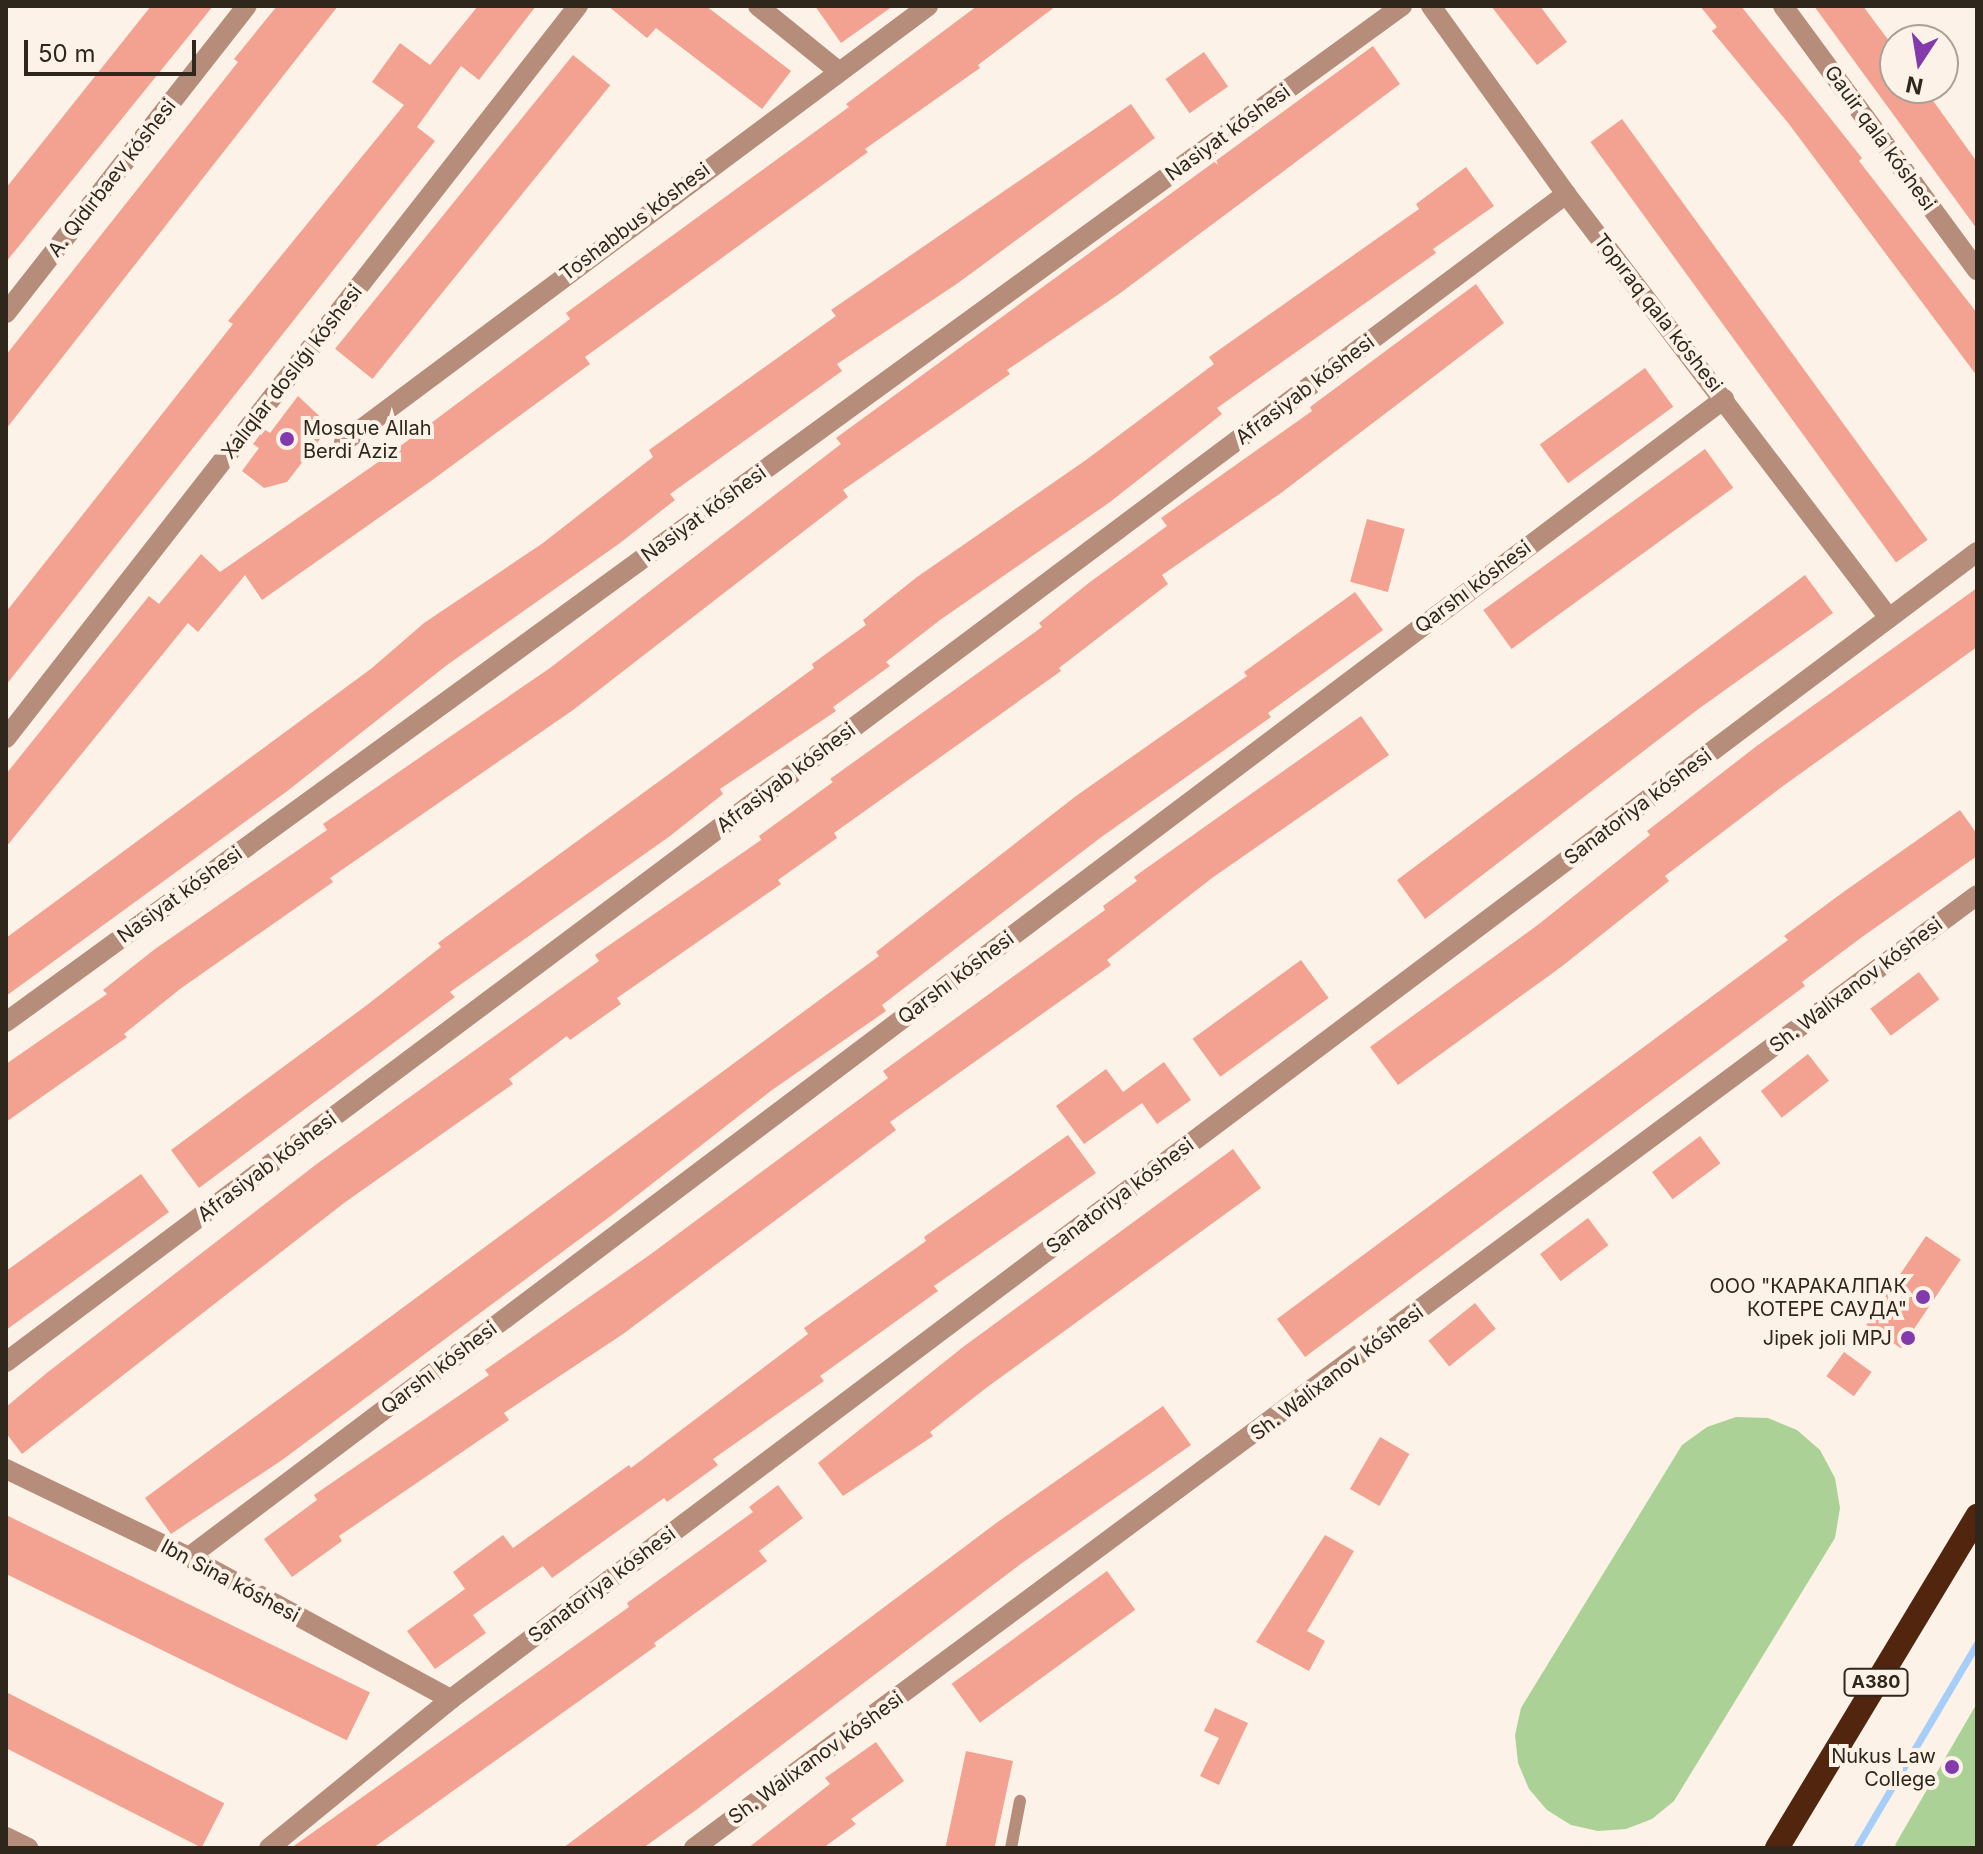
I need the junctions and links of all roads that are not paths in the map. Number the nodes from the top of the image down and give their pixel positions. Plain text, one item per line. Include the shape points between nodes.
1 (247, 6) edge
2 (578, 6) edge
3 (758, 6) edge
4 (928, 6) edge
5 (1402, 6) edge
6 (1431, 6) edge
7 (1783, 6) edge
8 (837, 70) junction
9 (1566, 194) junction
10 (1977, 270) edge
11 (6, 313) edge
12 (1724, 399) junction
13 (344, 442) dead end
14 (1977, 552) edge
15 (1889, 618) junction
16 (6, 738) edge
17 (1977, 895) edge
18 (6, 1022) edge
19 (6, 1362) edge
20 (6, 1469) edge
21 (1977, 1516) edge
22 (189, 1557) junction
23 (451, 1699) junction
24 (1020, 1801) dead end
25 (6, 1837) edge
26 (29, 1848) edge
27 (269, 1848) edge
28 (694, 1848) edge
29 (1011, 1848) edge
30 (1777, 1848) edge

1 - 11 street, A. Qıdırbaev kóshesi
2 - 16 street, Xalıqlar doslıǵı kóshesi
3 - 8 street
4 - 8 street, Toshabbus kóshesi
5 - 18 street, Nasiyat kóshesi
6 - 9 street, Topıraq qala kóshesi
7 - 10 street, Gauir qala kóshesi
8 - 13 street, Toshabbus kóshesi
9 - 12 street, Topıraq qala kóshesi
9 - 19 street, Afrasiyab kóshesi
12 - 15 street, Topıraq qala kóshesi
12 - 22 street, Qarshı kóshesi
14 - 15 street, Sanatoriya kóshesi
15 - 23 street, Sanatoriya kóshesi
17 - 28 street, Sh. Walixanov kóshesi
20 - 22 street, Ibn Sina kóshesi
21 - 30 highway, A380
22 - 23 street, Ibn Sina kóshesi
23 - 27 street, Sanatoriya kóshesi
24 - 29 lane
25 - 26 street

